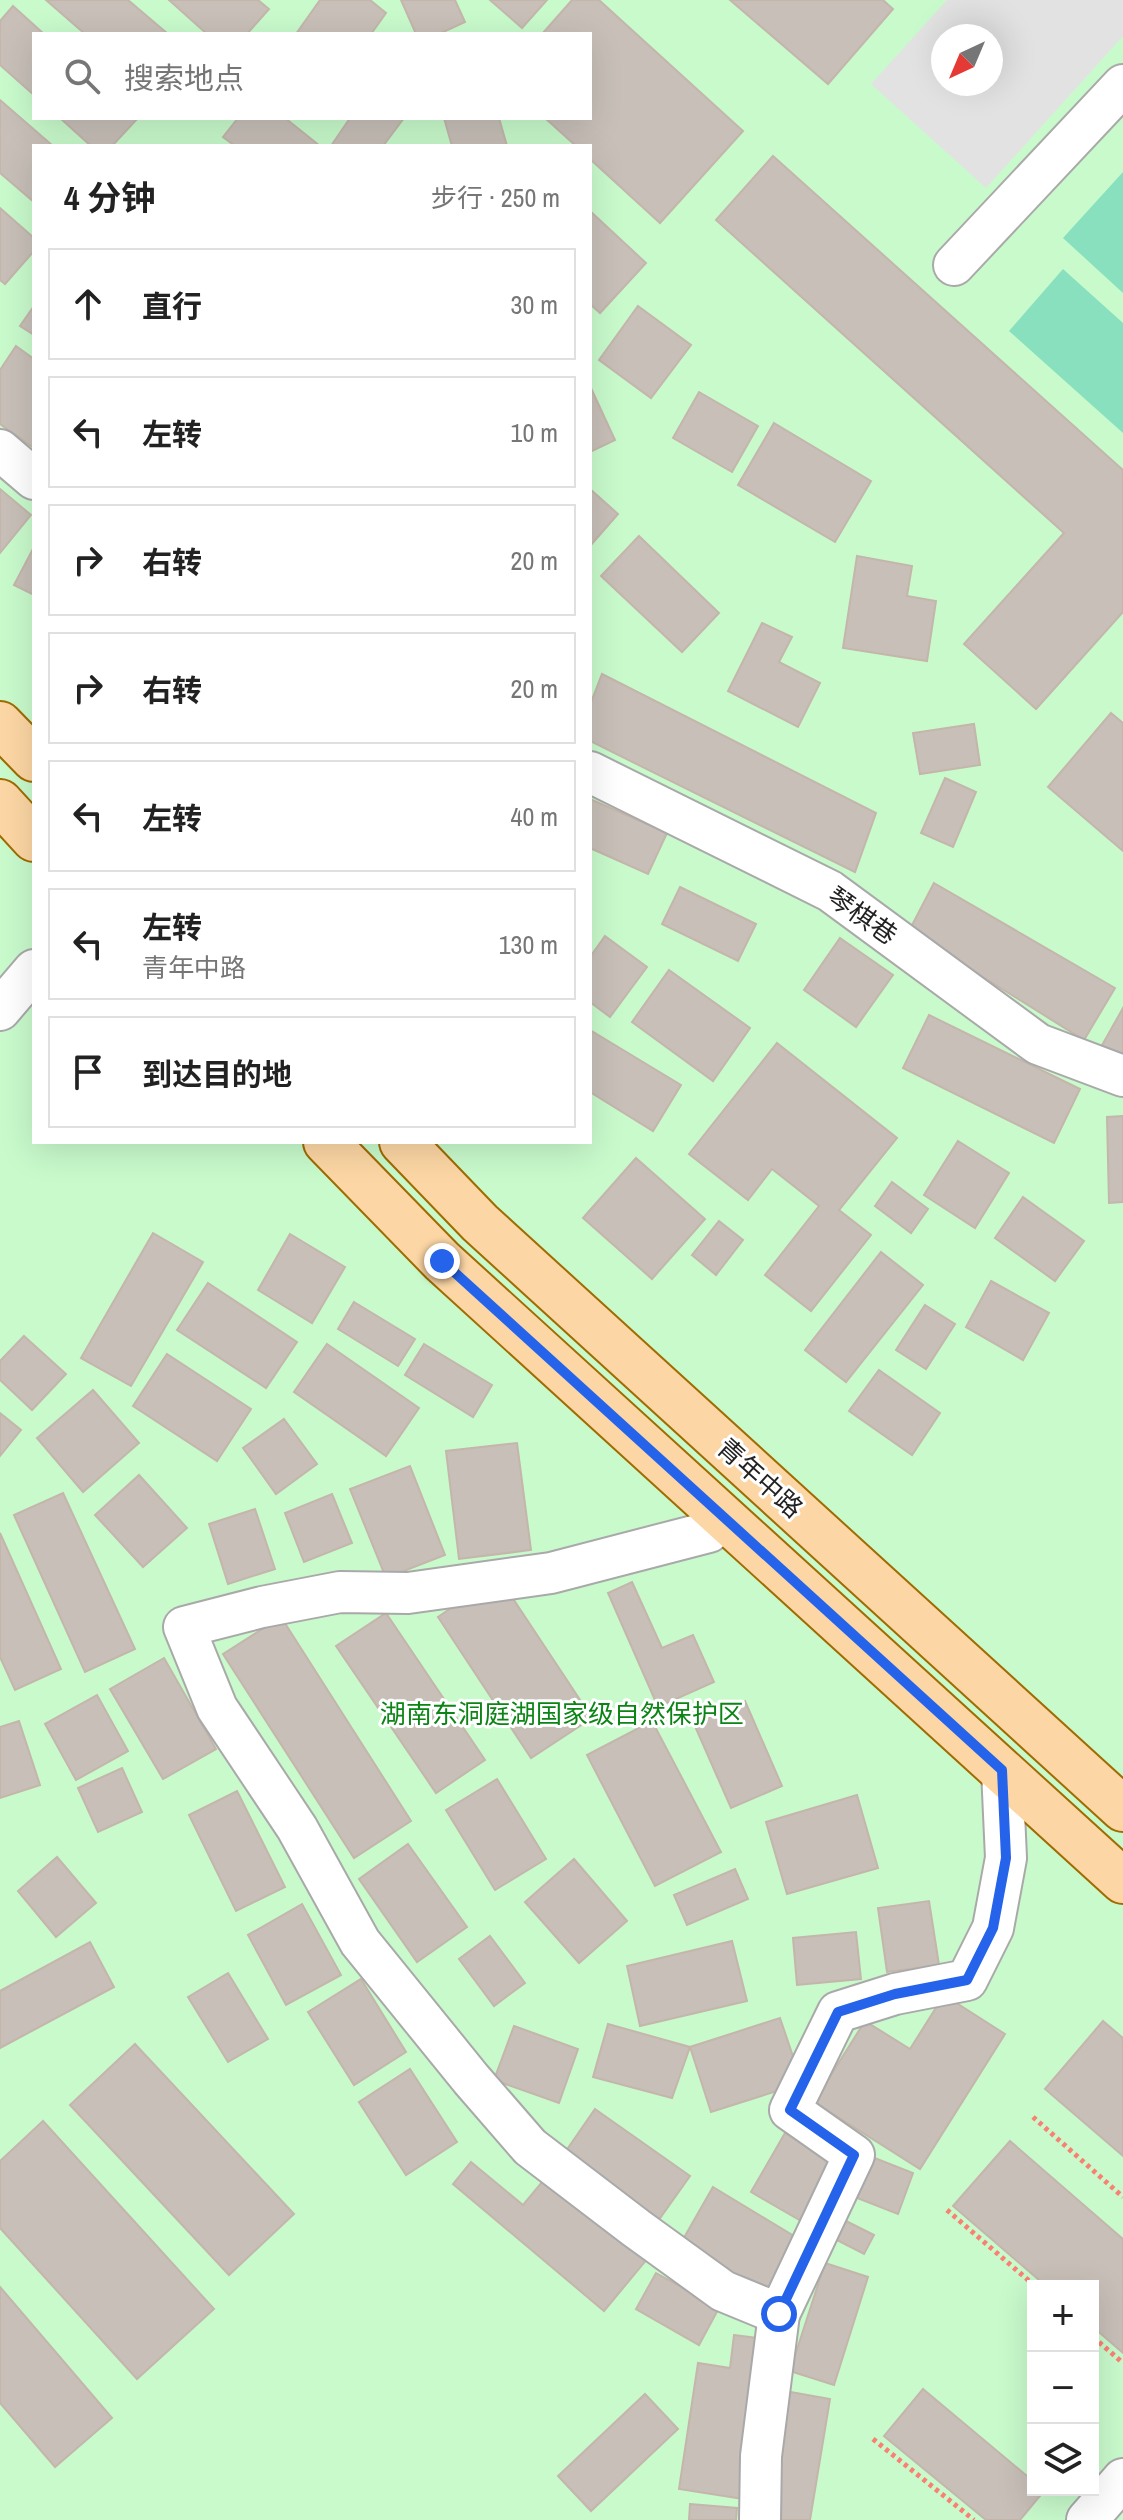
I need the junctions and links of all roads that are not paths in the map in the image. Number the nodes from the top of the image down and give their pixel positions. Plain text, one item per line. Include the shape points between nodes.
1 (1123, 85) edge
2 (954, 265) dead end
3 (0, 450) edge
4 (32, 477) edge
5 (0, 724) edge
6 (32, 757) edge
7 (592, 773) edge
8 (0, 802) edge
9 (32, 837) edge
10 (32, 972) edge
11 (0, 1010) edge
12 (1123, 1076) edge
13 (328, 1144) edge
14 (404, 1144) edge
15 (709, 1532) dead end
16 (1002, 1770) junction
17 (1123, 1809) edge
18 (1123, 1881) edge
19 (779, 2314) junction
20 (1123, 2479) edge
21 (760, 2520) edge
22 (1087, 2520) edge

1 - 2 street
3 - 4 street
5 - 6 main road
7 - 12 street, 琴棋巷 via 830,891 1038,1044
8 - 9 main road
10 - 11 street
13 - 16 main road, 青年中路 via 442,1261
14 - 17 main road, 青年中路 via 480,1223
15 - 19 street via 551,1573 408,1593 340,1592 184,1627 217,1708 297,1828 360,1942 471,2079 530,2147 723,2291
16 - 18 main road, 青年中路
16 - 19 street via 1006,1858 993,1928 967,1980 838,2012 790,2110 854,2155
19 - 21 street via 761,2456
20 - 22 street

